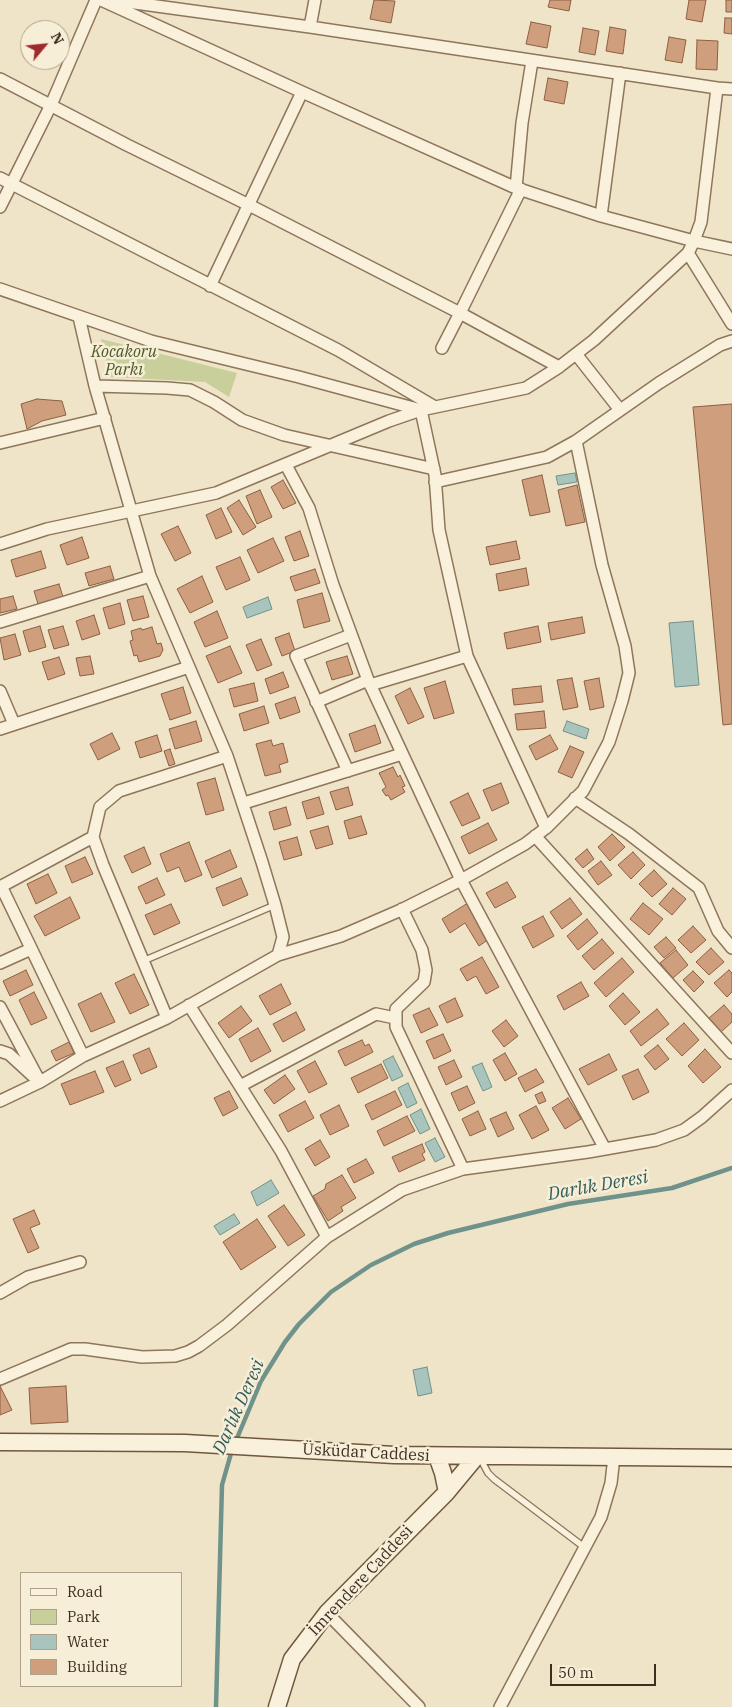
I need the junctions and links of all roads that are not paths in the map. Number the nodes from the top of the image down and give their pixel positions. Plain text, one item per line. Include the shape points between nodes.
1 (96, 0) edge
2 (101, 0) edge
3 (112, 0) edge
4 (315, 0) edge
5 (310, 26) junction
6 (532, 61) junction
7 (620, 74) junction
8 (0, 79) edge
9 (717, 88) junction
10 (732, 89) edge
11 (302, 92) junction
12 (51, 105) junction
13 (0, 178) edge
14 (11, 183) junction
15 (519, 188) junction
16 (249, 205) junction
17 (0, 207) edge
18 (601, 216) junction
19 (694, 241) junction
20 (732, 249) edge
21 (688, 253) junction
22 (210, 286) junction
23 (0, 289) edge
24 (460, 313) junction
25 (80, 317) junction
26 (732, 324) edge
27 (732, 341) edge
28 (442, 348) dead end
29 (576, 354) junction
30 (559, 367) junction
31 (95, 386) junction
32 (435, 407) junction
33 (421, 410) junction
34 (620, 410) junction
35 (105, 418) junction
36 (298, 438) junction
37 (576, 441) junction
38 (0, 443) edge
39 (331, 445) junction
40 (299, 459) junction
41 (286, 465) junction
42 (434, 469) junction
43 (436, 482) junction
44 (132, 512) junction
45 (0, 544) edge
46 (150, 576) junction
47 (0, 622) edge
48 (350, 635) junction
49 (467, 656) junction
50 (189, 667) junction
51 (369, 682) junction
52 (0, 691) edge
53 (316, 702) junction
54 (14, 724) junction
55 (0, 729) edge
56 (402, 754) junction
57 (227, 756) junction
58 (348, 771) junction
59 (575, 798) junction
60 (244, 803) junction
61 (546, 828) junction
62 (535, 836) junction
63 (93, 837) junction
64 (461, 880) junction
65 (1, 887) edge
66 (276, 905) junction
67 (402, 910) junction
68 (732, 948) edge
69 (31, 949) junction
70 (278, 956) junction
71 (143, 961) junction
72 (0, 963) edge
73 (190, 1006) junction
74 (0, 1007) edge
75 (167, 1018) junction
76 (395, 1018) junction
77 (0, 1051) edge
78 (732, 1053) edge
79 (83, 1056) junction
80 (40, 1082) junction
81 (240, 1086) junction
82 (732, 1090) edge
83 (0, 1101) edge
84 (605, 1149) junction
85 (463, 1169) junction
86 (327, 1237) junction
87 (80, 1262) dead end
88 (0, 1293) edge
89 (0, 1379) edge
90 (0, 1442) edge
91 (437, 1456) junction
92 (478, 1456) junction
93 (614, 1457) junction
94 (732, 1458) edge
95 (446, 1492) junction
96 (584, 1546) junction
97 (327, 1613) junction
98 (277, 1707) edge
99 (419, 1707) edge
100 (500, 1707) edge

1 - 12 street
2 - 11 street
3 - 5 street
4 - 5 street
5 - 6 street
6 - 7 street
6 - 15 street via 522,123
7 - 9 street
7 - 18 street
8 - 12 street
9 - 10 street
9 - 19 street via 701,222
11 - 15 street
11 - 16 street
12 - 14 street
12 - 16 street
13 - 14 street
14 - 17 street
14 - 22 street
15 - 18 street
15 - 24 street
16 - 22 street
16 - 24 street
18 - 19 street
19 - 20 street
19 - 21 street
21 - 26 street
21 - 29 street
22 - 32 street via 338,350
23 - 25 street
24 - 28 street
24 - 30 street
25 - 31 street
25 - 33 street via 151,341
27 - 34 street via 720,345
29 - 30 street
29 - 34 street
30 - 32 street via 526,388
31 - 35 street
31 - 36 street via 190,390 242,420
32 - 33 street
33 - 39 street
33 - 42 street
34 - 37 street
35 - 38 street
35 - 44 street
36 - 39 street
36 - 40 street
37 - 43 street via 548,457
37 - 59 street via 629,673 609,742 583,791
39 - 40 street
39 - 42 street
40 - 41 street
41 - 44 street via 216,493
41 - 48 street via 309,508
42 - 43 street
43 - 49 street via 439,530
44 - 45 street via 47,529
44 - 46 street
46 - 47 street
46 - 50 street
48 - 51 street
48 - 53 street via 296,656
49 - 51 street
49 - 61 street
50 - 54 street
50 - 57 street
51 - 53 street
51 - 56 street
52 - 54 street
53 - 58 street
54 - 55 street
56 - 58 street
56 - 64 street
57 - 60 street
57 - 63 street via 119,791 100,807
58 - 60 street
59 - 61 street
59 - 68 street via 629,834 699,888 718,931
60 - 66 street
61 - 62 street
62 - 64 street
62 - 78 street
63 - 65 street
63 - 71 street
64 - 67 street
64 - 84 street
65 - 69 street
66 - 70 street via 283,937
66 - 71 lane
67 - 70 street via 341,936
67 - 76 street via 422,950 426,970 424,982 396,1009
69 - 72 street
69 - 79 street
70 - 73 street
71 - 75 street
73 - 75 street
73 - 81 street
74 - 80 street
75 - 79 street
76 - 81 street via 376,1014
76 - 85 street
77 - 80 street via 9,1054
79 - 80 street
80 - 83 street
81 - 86 street via 281,1151
82 - 84 street via 684,1130 656,1140
84 - 85 street
85 - 86 street via 402,1190
86 - 89 street via 227,1325 188,1352 175,1356 142,1357 71,1350
87 - 88 street via 28,1277
90 - 91 main road, Üsküdar Caddesi via 185,1443
91 - 92 main road, Üsküdar Caddesi
91 - 95 main road
92 - 93 main road, Üsküdar Caddesi
92 - 95 main road, İmrendere Caddesi
92 - 96 lane via 494,1479
93 - 94 main road, Üsküdar Caddesi
93 - 96 street via 607,1500
95 - 97 main road, İmrendere Caddesi
96 - 100 street
97 - 98 main road, İmrendere Caddesi via 292,1659
97 - 99 street

